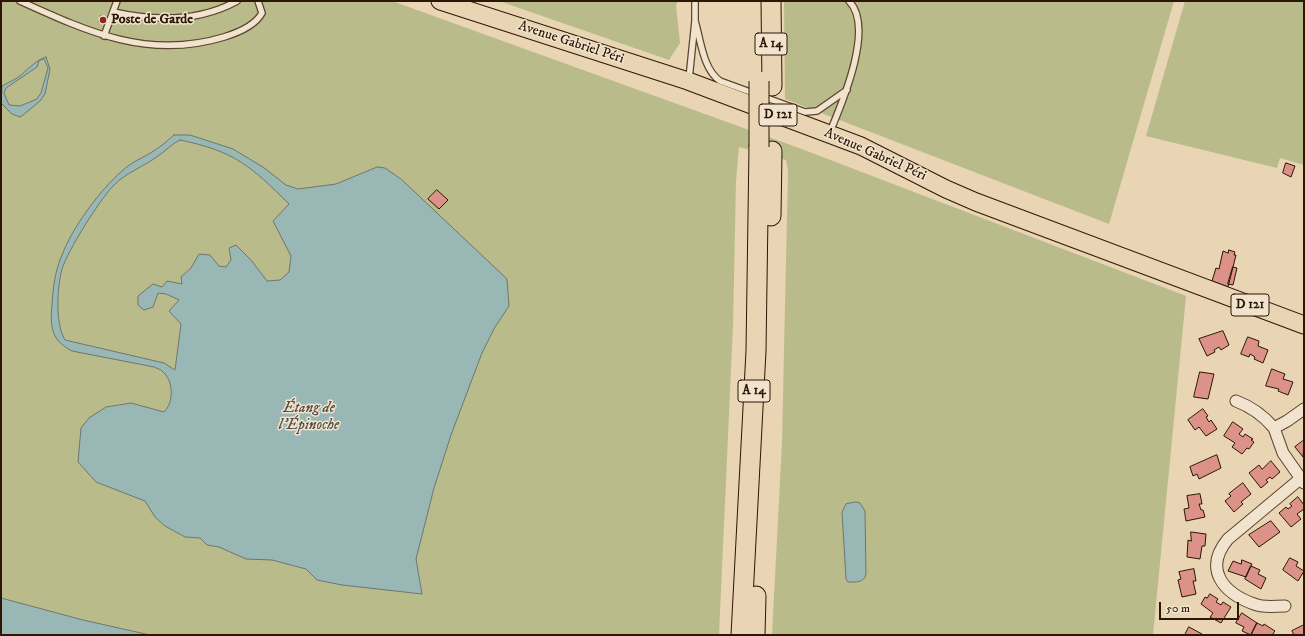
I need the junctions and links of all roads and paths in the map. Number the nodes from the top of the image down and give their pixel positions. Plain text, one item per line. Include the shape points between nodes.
1 (20, 1) edge
2 (117, 1) edge
3 (237, 1) edge
4 (258, 1) edge
5 (440, 1) edge
6 (695, 1) edge
7 (758, 1) edge
8 (771, 1) edge
9 (849, 1) edge
10 (113, 12) junction
11 (695, 21) junction
12 (104, 36) junction
13 (688, 81) junction
14 (765, 84) junction
15 (847, 90) junction
16 (830, 134) junction
17 (766, 149) junction
18 (1304, 325) edge
19 (1236, 401) dead end
20 (1304, 409) edge
21 (1274, 428) junction
22 (1302, 481) edge
23 (1285, 606) dead end
24 (741, 635) edge
25 (754, 635) edge

1 - 12 lane
2 - 10 lane
3 - 10 lane via 226,7 188,17 152,18
4 - 12 lane via 262,13 256,22 211,41 173,46 130,42
5 - 13 main road, Avenue Gabriel Péri / D 121
6 - 11 lane
7 - 14 highway, A 14
8 - 14 highway, A 14
9 - 15 lane via 858,15 860,35
10 - 12 lane
11 - 13 lane
11 - 15 lane via 708,68 720,81 805,112 817,111
13 - 16 main road, Avenue Gabriel Péri / D 121
14 - 17 highway, A 14
15 - 16 lane
16 - 18 main road, Avenue Gabriel Péri / D 121 via 868,149 976,202
17 - 24 highway, A 14
17 - 25 highway, A 14 via 769,350
19 - 21 street via 1264,416
20 - 21 street
21 - 22 street via 1283,453
22 - 23 street via 1228,539 1221,548 1218,560 1219,580 1225,588 1255,605

